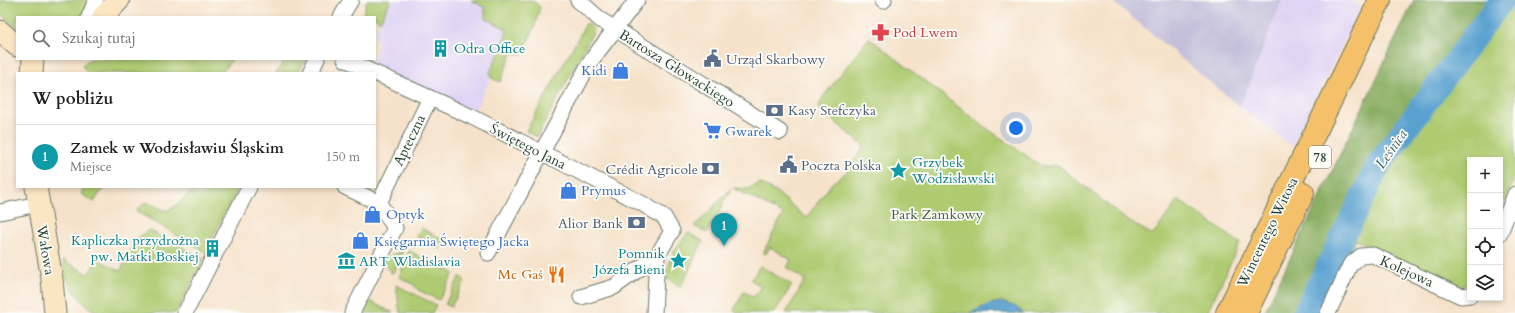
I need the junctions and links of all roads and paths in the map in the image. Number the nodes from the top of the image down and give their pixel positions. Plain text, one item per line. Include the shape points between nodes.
1 (96, 0) edge
2 (119, 0) edge
3 (351, 0) edge
4 (578, 0) edge
5 (637, 0) edge
6 (1380, 2) edge
7 (89, 16) edge
8 (104, 16) edge
9 (342, 16) edge
10 (614, 28) junction
11 (0, 31) edge
12 (16, 45) edge
13 (33, 60) edge
14 (316, 60) edge
15 (347, 60) edge
16 (32, 72) edge
17 (310, 72) edge
18 (373, 72) edge
19 (376, 73) edge
20 (430, 98) junction
21 (780, 132) dead end
22 (541, 154) junction
23 (248, 188) edge
24 (347, 188) edge
25 (1515, 194) edge
26 (37, 196) edge
27 (379, 203) junction
28 (0, 212) edge
29 (1502, 229) edge
30 (488, 252) dead end
31 (657, 256) junction
32 (1467, 295) edge
33 (581, 297) dead end
34 (55, 313) edge
35 (185, 313) edge
36 (352, 313) edge
37 (654, 313) edge
38 (1227, 313) edge
39 (1246, 313) edge
40 (1328, 313) edge

1 - 7 street
2 - 8 street
3 - 9 street
4 - 10 street, Bartosza Głowackiego
5 - 10 street
6 - 38 main road, Wincentego Witosa / 78
6 - 39 main road, Wincentego Witosa / 78
10 - 21 street, Bartosza Głowackiego
10 - 22 street via 590,62
11 - 12 street
13 - 16 street
14 - 17 street
15 - 18 street, Świętego Jana
19 - 20 street, Świętego Jana
20 - 22 street, Świętego Jana
20 - 27 street, Apteczna
22 - 30 street
22 - 31 street, Świętego Jana via 664,217 672,231
23 - 35 street
24 - 27 street
25 - 29 street
26 - 28 street
26 - 34 street, Wałowa via 52,279
27 - 36 street via 395,228
31 - 33 street via 614,287
31 - 37 street
32 - 40 street, Kolejowa via 1461,296 1373,255 1361,256 1350,265

